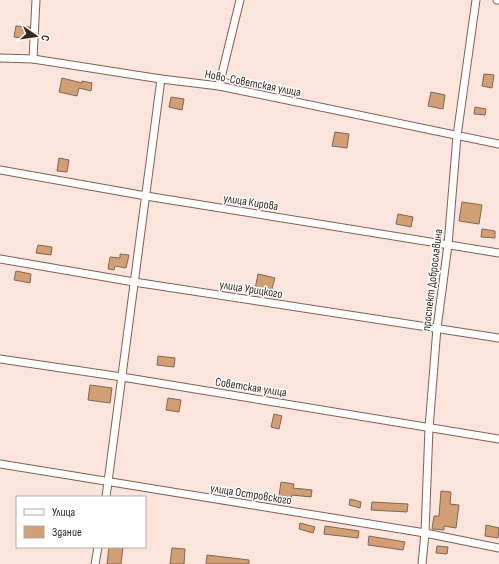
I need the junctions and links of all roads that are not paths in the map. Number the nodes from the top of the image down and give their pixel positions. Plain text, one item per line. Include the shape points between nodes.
1 (36, 0) edge
2 (240, 0) edge
3 (476, 0) edge
4 (0, 58) edge
5 (33, 59) junction
6 (161, 79) junction
7 (219, 86) junction
8 (457, 136) junction
9 (499, 144) edge
10 (0, 170) edge
11 (146, 196) junction
12 (448, 245) junction
13 (499, 253) edge
14 (0, 259) edge
15 (134, 282) junction
16 (437, 328) junction
17 (499, 338) edge
18 (0, 359) edge
19 (122, 377) junction
20 (429, 428) junction
21 (499, 439) edge
22 (0, 464) edge
23 (108, 482) junction
24 (106, 496) edge
25 (425, 533) junction
26 (98, 548) edge
27 (499, 548) edge
28 (95, 564) edge
29 (422, 564) edge

1 - 5 street
2 - 7 street
3 - 8 street, проспект Доброславина
4 - 5 street, Ново-Советская улица
5 - 6 street, Ново-Советская улица
6 - 7 street, Ново-Советская улица
6 - 11 street
7 - 8 street, Ново-Советская улица
8 - 9 street, Ново-Советская улица
8 - 12 street, проспект Доброславина
10 - 11 street, улица Кирова
11 - 12 street, улица Кирова
11 - 15 street
12 - 13 street, улица Кирова
12 - 16 street, проспект Доброславина
14 - 15 street, улица Урицкого
15 - 16 street, улица Урицкого
15 - 19 street
16 - 17 street, улица Урицкого
16 - 20 street, проспект Доброславина
18 - 19 street, Советская улица
19 - 20 street, Советская улица
19 - 23 street
20 - 21 street, Советская улица
20 - 25 street, проспект Доброславина
22 - 23 street, улица Островского
23 - 24 street
23 - 25 street, улица Островского
25 - 27 street, улица Островского
25 - 29 street, проспект Доброславина
26 - 28 street

